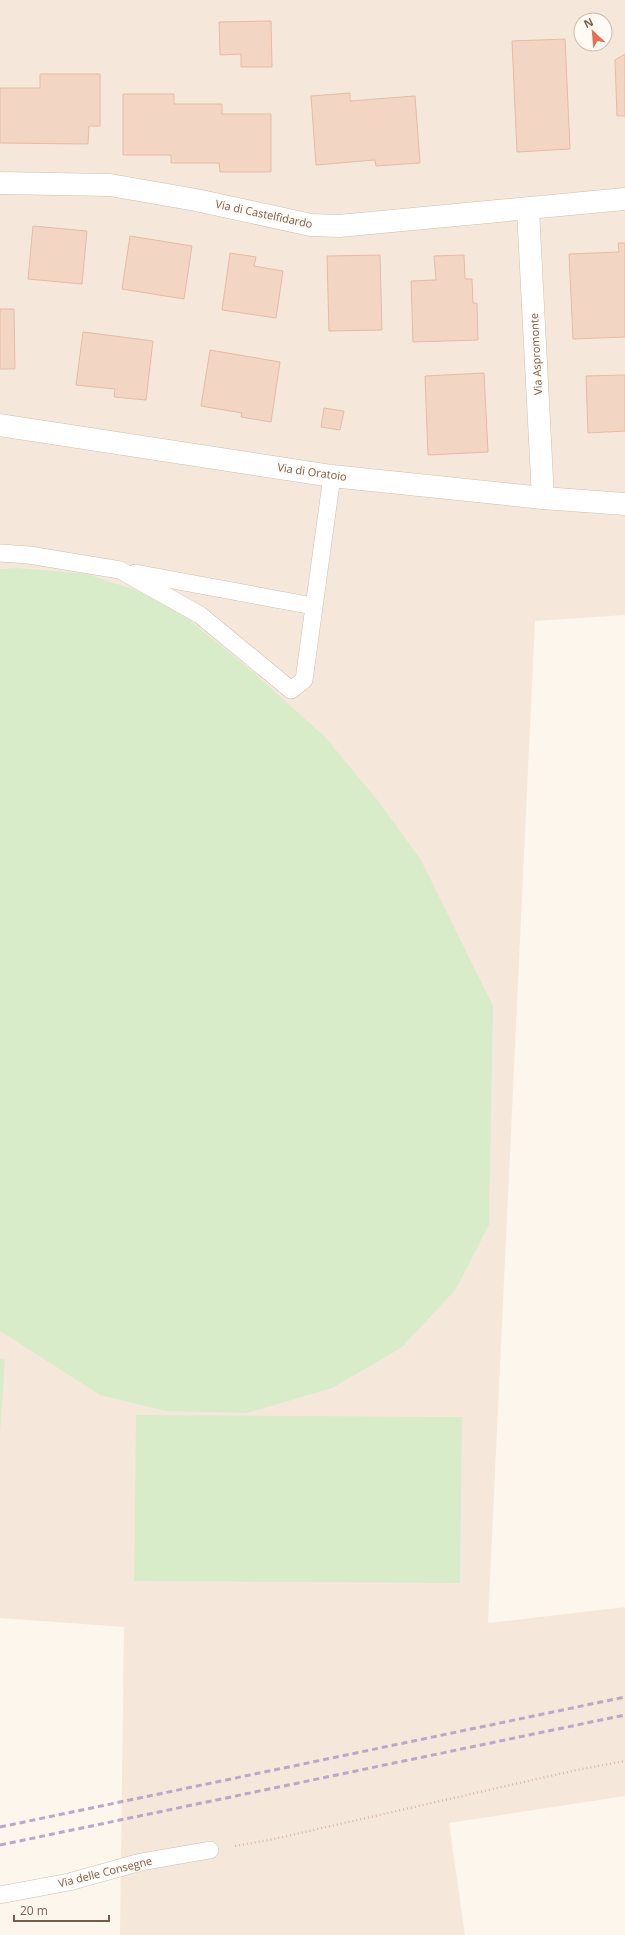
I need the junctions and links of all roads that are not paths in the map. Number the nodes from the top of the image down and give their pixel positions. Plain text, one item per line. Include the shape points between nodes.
1 (0, 183) edge
2 (625, 199) edge
3 (528, 210) junction
4 (0, 425) edge
5 (332, 476) junction
6 (543, 498) junction
7 (625, 504) edge
8 (0, 553) edge
9 (120, 570) junction
10 (313, 606) junction
11 (210, 1850) road end
12 (0, 1895) edge

1 - 3 street, Via di Castelfidardo via 110,185 196,200 311,225 355,225
2 - 3 street, Via di Castelfidardo
3 - 6 street, Via Aspromonte
4 - 5 street, Via di Oratoio
5 - 6 street, Via di Oratoio
5 - 10 lane
6 - 7 street, Via di Oratoio
8 - 9 lane via 30,555
9 - 10 lane
9 - 10 lane via 200,615 291,690 304,680
11 - 12 lane, Via delle Consegne via 141,1862 69,1882

